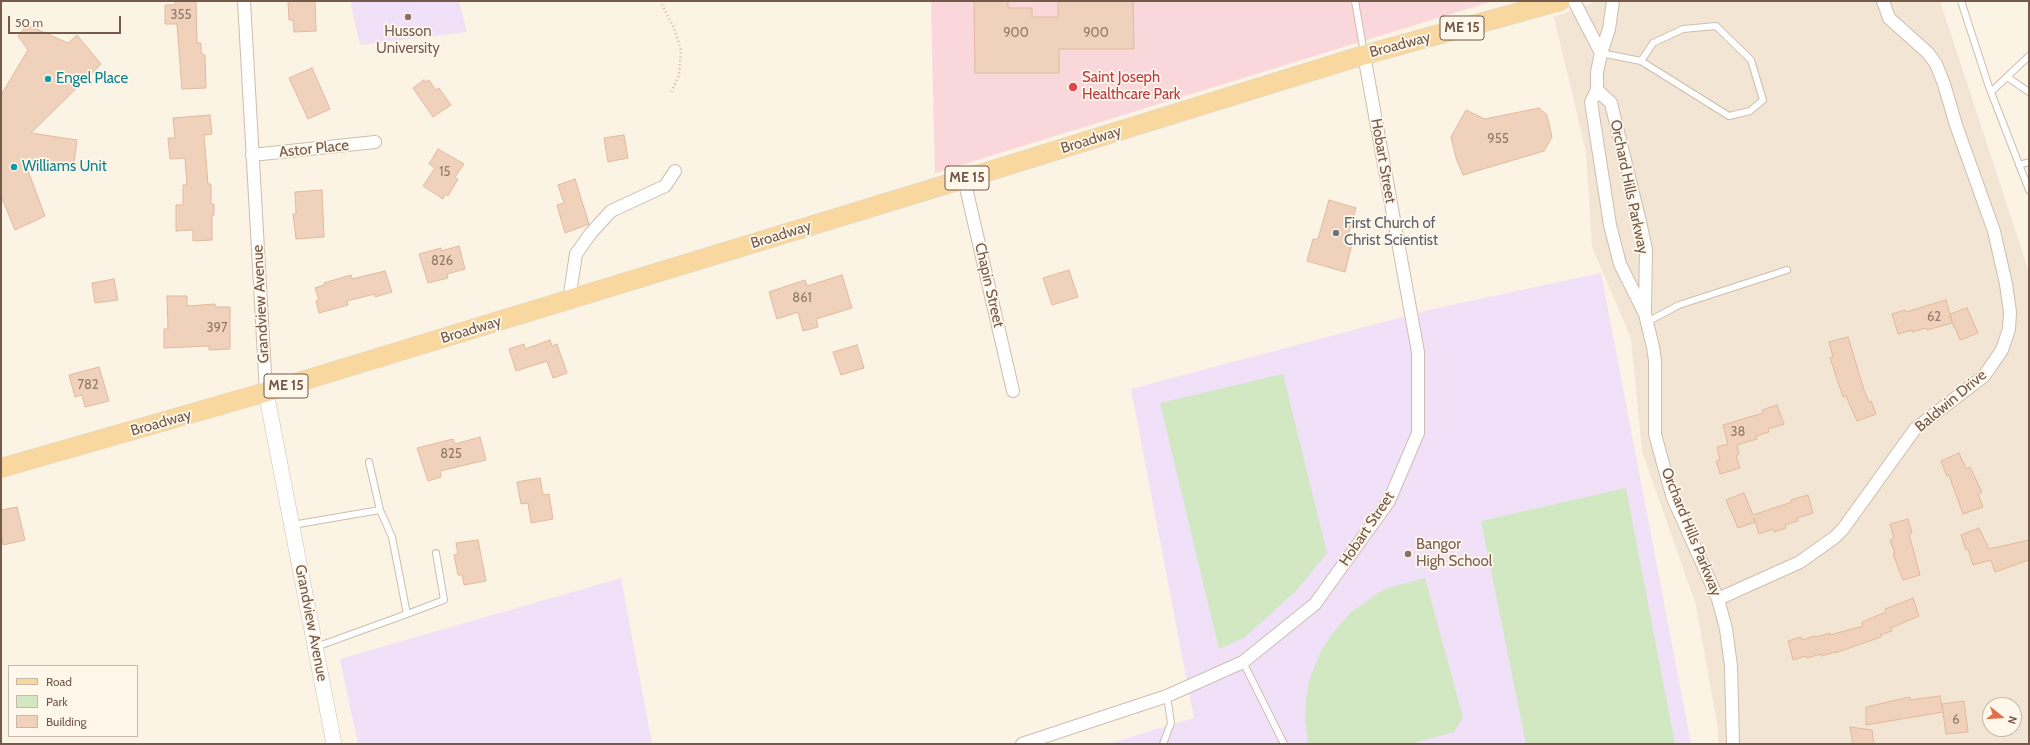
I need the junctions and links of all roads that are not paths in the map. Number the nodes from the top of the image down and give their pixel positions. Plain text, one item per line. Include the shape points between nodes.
1 (244, 1) edge
2 (1355, 1) edge
3 (1560, 1) edge
4 (1574, 1) edge
5 (1613, 1) edge
6 (1883, 1) edge
7 (1961, 1) edge
8 (1601, 53) junction
9 (1364, 55) junction
10 (2029, 56) edge
11 (1641, 61) junction
12 (2007, 77) junction
13 (1597, 90) junction
14 (1991, 92) junction
15 (2029, 92) edge
16 (375, 142) dead end
17 (252, 155) junction
18 (2029, 162) edge
19 (2019, 165) junction
20 (675, 171) dead end
21 (964, 179) junction
22 (2029, 190) edge
23 (1787, 270) dead end
24 (569, 300) junction
25 (1646, 318) junction
26 (1013, 391) dead end
27 (266, 392) junction
28 (369, 462) dead end
29 (1, 468) edge
30 (380, 510) junction
31 (292, 525) junction
32 (436, 553) dead end
33 (1718, 599) junction
34 (407, 614) junction
35 (316, 647) junction
36 (1243, 662) junction
37 (1167, 696) junction
38 (334, 744) edge
39 (1022, 744) edge
40 (1163, 744) edge
41 (1284, 744) edge
42 (1733, 744) edge

1 - 17 street, Grandview Avenue
2 - 9 lane
3 - 9 main road, Broadway / ME 15
4 - 8 street
5 - 8 street, Orchard Hills Parkway via 1609,29
6 - 33 street, Baldwin Drive via 1889,18 1928,53 1942,77 1994,231 2006,284 2010,312 2009,329 2002,350 1984,376 1915,430 1844,529 1800,562
7 - 14 lane
8 - 11 lane
8 - 13 street, Orchard Hills Parkway
9 - 21 main road, Broadway / ME 15
9 - 36 street, Hobart Street via 1418,352 1418,433 1389,501 1315,604
10 - 12 lane
11 - 11 lane via 1729,116 1750,111 1763,100 1751,60 1716,26 1683,29 1665,37 1654,43
12 - 14 lane
12 - 15 lane
13 - 25 street, Orchard Hills Parkway via 1591,102 1610,225 1620,264
13 - 25 street, Orchard Hills Parkway via 1611,103 1646,249
14 - 19 lane
16 - 17 street, Astor Place
17 - 27 street, Grandview Avenue
18 - 19 lane
19 - 22 lane
20 - 24 street via 666,186 611,211 591,233 576,254
21 - 24 main road, Broadway / ME 15
21 - 26 street, Chapin Street
23 - 25 lane
24 - 27 main road, Broadway / ME 15
25 - 33 street, Orchard Hills Parkway via 1655,361 1655,434 1673,498
27 - 29 main road, Broadway / ME 15
27 - 31 street, Grandview Avenue
28 - 30 lane
30 - 31 lane
30 - 34 lane via 392,537
31 - 35 street, Grandview Avenue
32 - 34 lane via 444,600
33 - 42 street, Orchard Hills Parkway via 1726,629 1731,666
34 - 35 lane
35 - 38 street, Grandview Avenue
36 - 37 street, Hobart Street
36 - 41 lane
37 - 39 street, Hobart Street
37 - 40 lane via 1171,722

